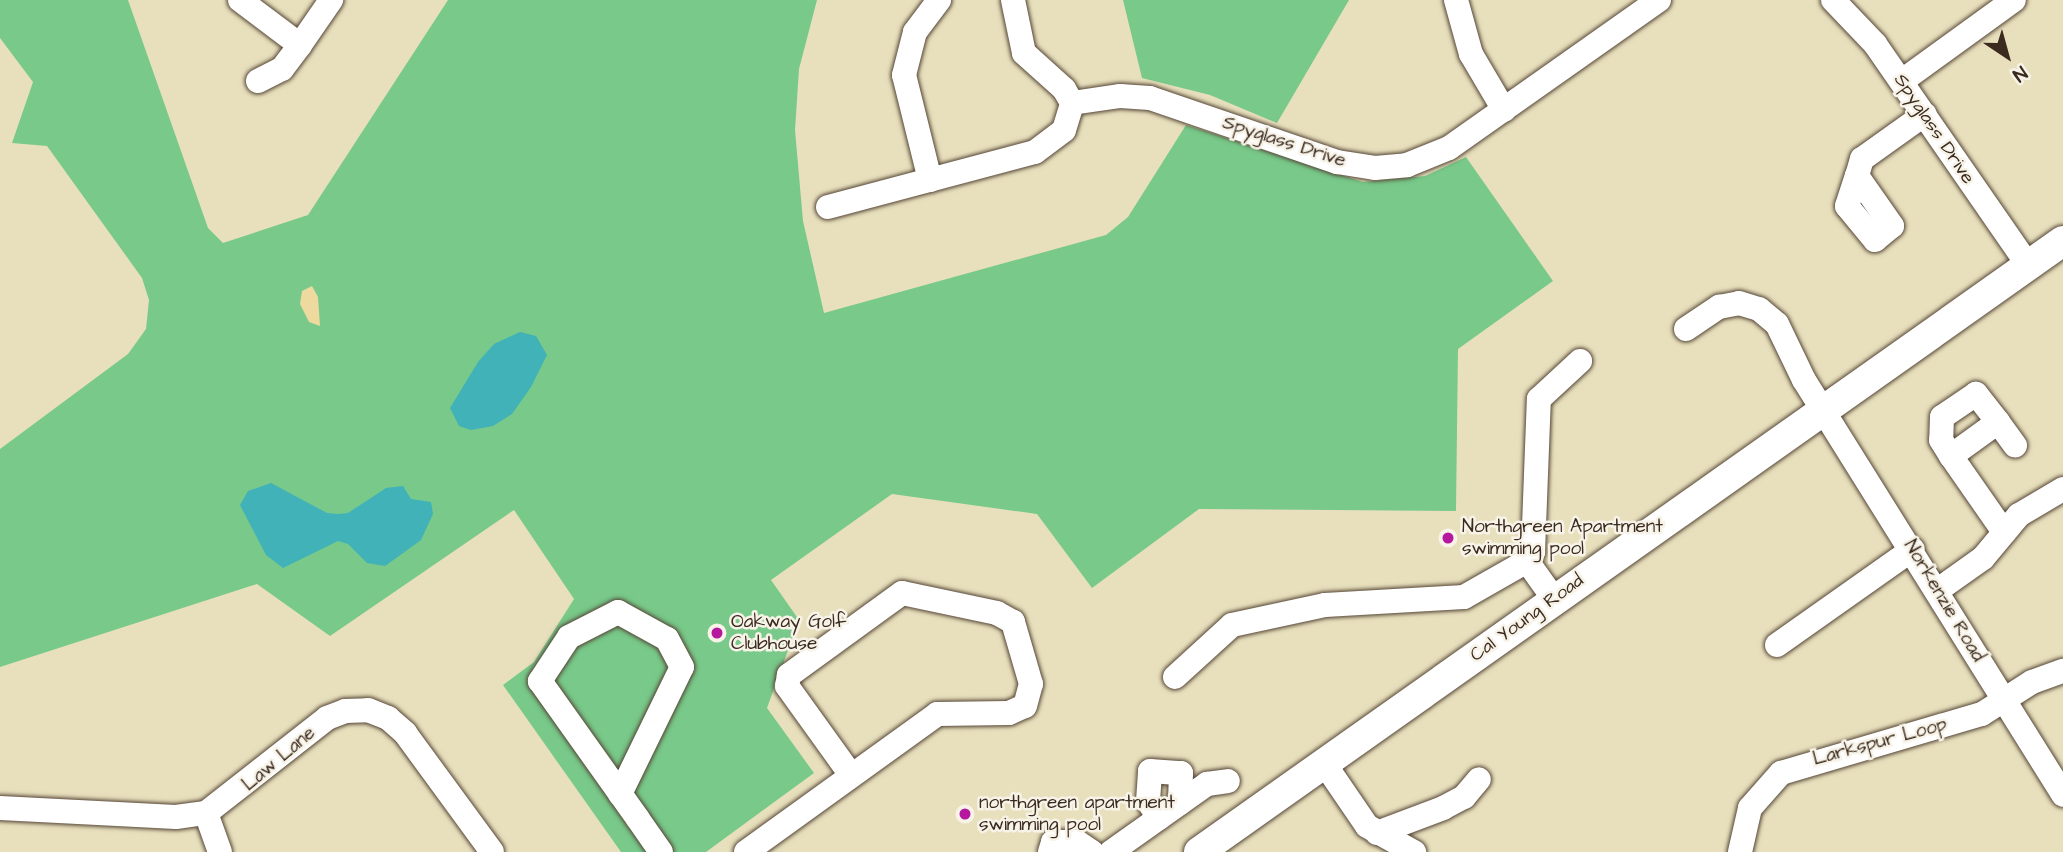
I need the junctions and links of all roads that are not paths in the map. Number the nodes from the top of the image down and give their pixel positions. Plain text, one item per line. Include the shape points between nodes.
1 (240, 0) edge
2 (331, 0) edge
3 (939, 0) edge
4 (1013, 0) edge
5 (1456, 0) edge
6 (1659, 0) edge
7 (1833, 0) edge
8 (2014, 0) edge
9 (300, 45) junction
10 (258, 81) dead end
11 (1902, 81) junction
12 (1072, 103) junction
13 (1504, 110) junction
14 (1925, 114) junction
15 (1857, 176) dead end
16 (930, 180) junction
17 (828, 207) dead end
18 (2063, 240) edge
19 (2028, 265) junction
20 (1686, 329) dead end
21 (1580, 361) dead end
22 (1823, 409) junction
23 (1998, 422) junction
24 (2015, 445) dead end
25 (1951, 456) junction
26 (2063, 489) edge
27 (2004, 532) junction
28 (1913, 549) junction
29 (1527, 561) junction
30 (1938, 590) junction
31 (1554, 599) junction
32 (1777, 645) dead end
33 (2063, 671) edge
34 (1175, 677) dead end
35 (2004, 699) junction
36 (1324, 763) junction
37 (851, 775) junction
38 (1479, 779) dead end
39 (1228, 782) dead end
40 (620, 794) junction
41 (2063, 795) edge
42 (1180, 803) junction
43 (0, 808) edge
44 (206, 813) junction
45 (1159, 818) junction
46 (1377, 833) junction
47 (1212, 848) edge
48 (220, 852) edge
49 (492, 852) edge
50 (661, 852) edge
51 (746, 852) edge
52 (1050, 852) edge
53 (1092, 852) edge
54 (1111, 852) edge
55 (1414, 852) edge
56 (1740, 852) edge

1 - 9 street
2 - 9 street
3 - 16 street via 915,32 904,75
4 - 12 street via 1024,53 1065,89
5 - 13 street via 1471,54
6 - 13 street, Spyglass Drive
7 - 11 street, Spyglass Drive via 1861,26
8 - 11 street
9 - 10 street via 282,69
11 - 14 street, Spyglass Drive
12 - 13 street, Spyglass Drive via 1120,96 1150,98 1337,162 1375,168 1436,155
12 - 16 street via 1064,130 1045,146
14 - 15 street via 1862,159
14 - 19 street, Spyglass Drive
16 - 17 street
18 - 19 main road, Cal Young Road
19 - 22 main road, Cal Young Road
20 - 22 street via 1725,305 1759,309 1777,324
21 - 29 street via 1539,400 1533,552
22 - 28 street, Norkenzie Road
22 - 31 main road, Cal Young Road
23 - 24 street
23 - 25 street
23 - 25 street via 1976,394 1944,415 1941,440
25 - 27 street
26 - 27 street via 2023,512
27 - 30 street via 1983,558
28 - 30 street, Norkenzie Road
28 - 32 street
29 - 31 street
29 - 34 street via 1464,597 1329,604 1232,625
30 - 35 street, Norkenzie Road
31 - 36 main road, Cal Young Road
33 - 35 street, Larkspur Loop
35 - 41 street, Norkenzie Road
35 - 56 street, Larkspur Loop via 1975,716 1781,773 1750,808
36 - 46 street via 1362,820
36 - 47 main road, Cal Young Road
37 - 37 street via 937,714 1009,713 1025,706 1031,684 1013,622 997,613 902,593 789,675 787,686
37 - 51 street
38 - 46 street via 1464,797
39 - 42 street via 1209,783
40 - 40 street via 540,681 569,637 618,612 667,639 681,667
40 - 50 street
42 - 45 street
42 - 45 street via 1181,774 1149,772 1147,801
43 - 44 street via 176,817
44 - 48 street
44 - 49 street, Law Lane via 327,718 345,710 368,710 388,718 405,733
45 - 54 street
46 - 55 street
52 - 53 street via 1053,842 1077,842

